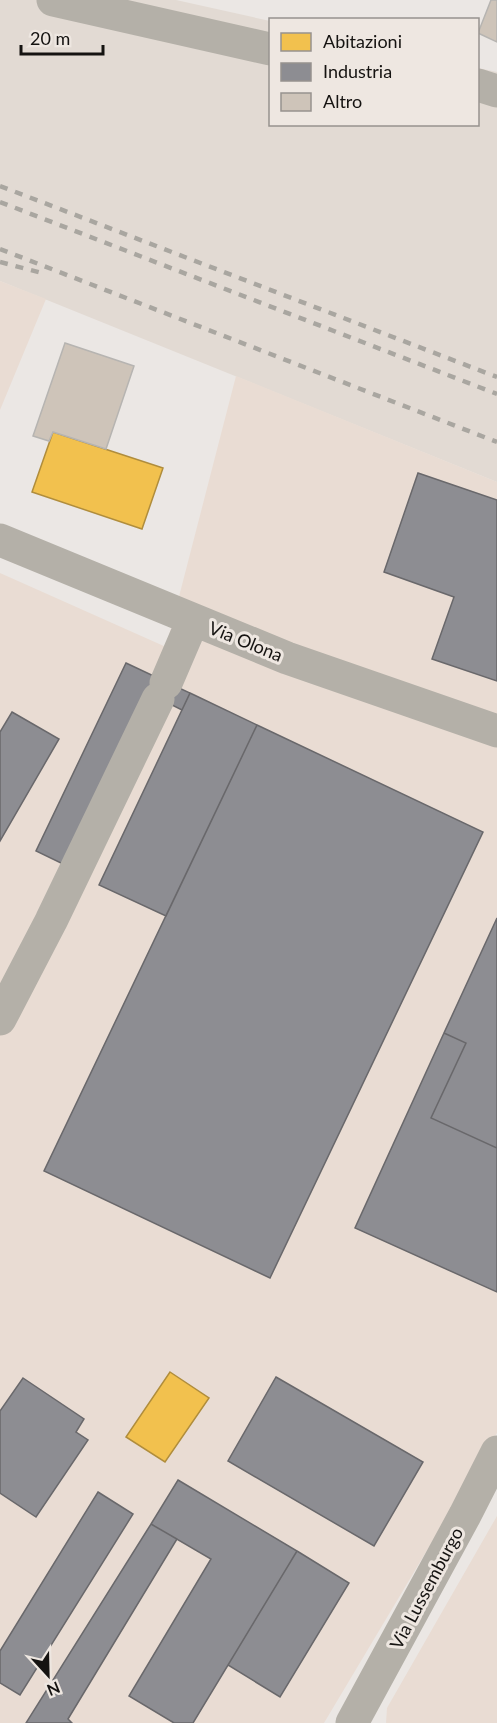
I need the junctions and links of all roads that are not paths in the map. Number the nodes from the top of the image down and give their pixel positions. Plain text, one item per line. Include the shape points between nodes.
1 (53, 0) edge
2 (269, 49) edge
3 (479, 86) edge
4 (497, 91) edge
5 (0, 540) edge
6 (193, 620) junction
7 (497, 731) edge
8 (0, 1019) edge
9 (497, 1452) edge
10 (352, 1723) edge

1 - 2 street
3 - 4 street
5 - 6 street, Via Olona
6 - 7 street, Via Olona via 287,658
6 - 8 street via 51,921
9 - 10 street, Via Lussemburgo

